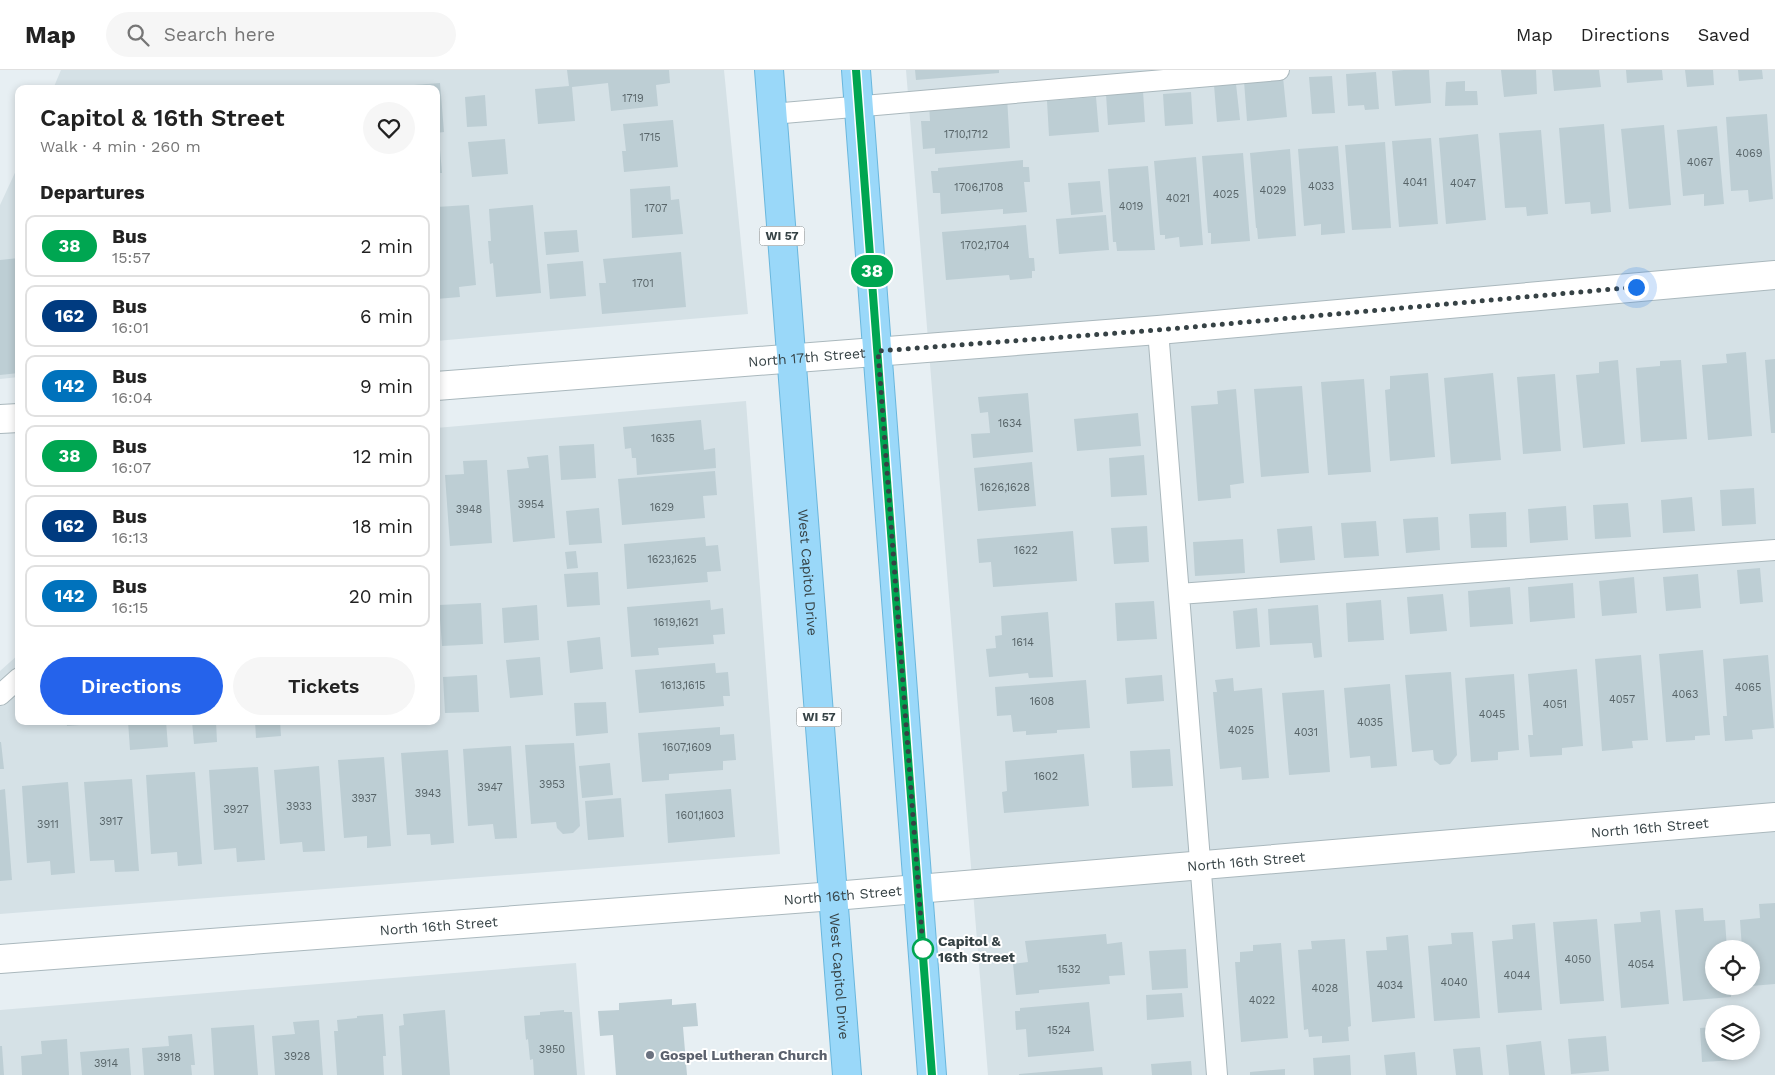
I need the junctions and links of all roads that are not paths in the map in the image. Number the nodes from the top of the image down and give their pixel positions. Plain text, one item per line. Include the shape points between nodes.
1 (769, 70) edge
2 (856, 70) edge
3 (1279, 70) edge
4 (859, 107) junction
5 (772, 114) junction
6 (1775, 275) edge
7 (1158, 330) junction
8 (878, 351) junction
9 (791, 358) junction
10 (440, 386) edge
11 (15, 418) edge
12 (0, 419) edge
13 (1775, 550) edge
14 (1179, 594) junction
15 (15, 682) edge
16 (0, 695) edge
17 (1775, 817) edge
18 (1201, 865) junction
19 (919, 888) junction
20 (834, 896) junction
21 (0, 959) edge
22 (847, 1075) edge
23 (932, 1075) edge
24 (1217, 1075) edge

1 - 5 main road, West Capitol Drive / WI 57
2 - 4 main road
3 - 4 lane
4 - 5 lane
4 - 8 main road
5 - 9 main road, West Capitol Drive / WI 57
6 - 7 street, North 17th Street
7 - 8 street, North 17th Street
7 - 14 lane
8 - 9 street, North 17th Street
8 - 19 main road
9 - 10 street, North 17th Street
9 - 20 main road, West Capitol Drive / WI 57
11 - 12 street
13 - 14 lane
14 - 18 lane
15 - 16 lane
17 - 18 street, North 16th Street
18 - 19 street, North 16th Street
18 - 24 lane
19 - 20 street, North 16th Street
19 - 23 main road
20 - 21 street, North 16th Street
20 - 22 main road, West Capitol Drive / WI 57

